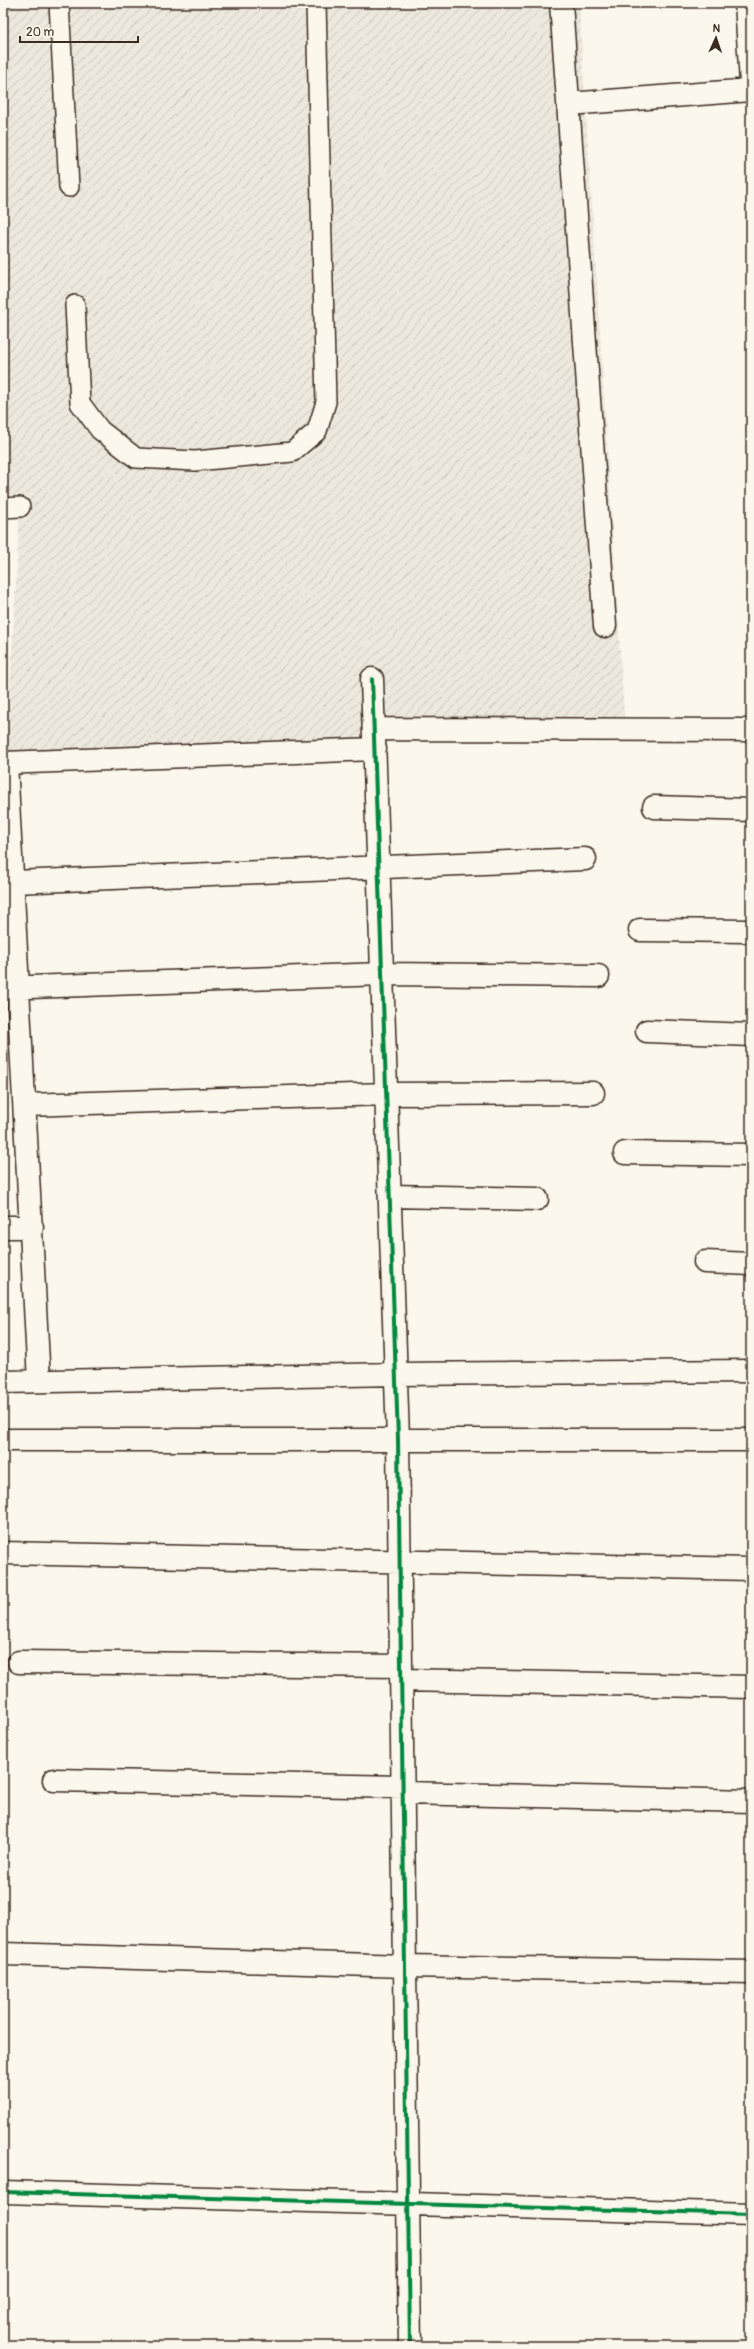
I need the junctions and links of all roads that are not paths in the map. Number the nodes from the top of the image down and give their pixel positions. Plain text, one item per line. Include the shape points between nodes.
1 (59, 3) edge
2 (316, 3) edge
3 (561, 3) edge
4 (746, 3) edge
5 (751, 84) edge
6 (751, 90) edge
7 (569, 104) junction
8 (69, 187) dead end
9 (75, 306) dead end
10 (605, 626) dead end
11 (372, 679) dead end
12 (751, 730) edge
13 (374, 739) junction
14 (5, 763) edge
15 (654, 807) dead end
16 (751, 810) edge
17 (585, 859) dead end
18 (379, 867) junction
19 (10, 873) edge
20 (640, 930) dead end
21 (751, 931) edge
22 (382, 974) junction
23 (598, 976) dead end
24 (11, 987) edge
25 (647, 1031) dead end
26 (751, 1035) edge
27 (593, 1093) dead end
28 (386, 1094) junction
29 (25, 1104) junction
30 (625, 1153) dead end
31 (751, 1155) edge
32 (390, 1196) junction
33 (537, 1199) dead end
34 (3, 1227) edge
35 (32, 1227) junction
36 (705, 1262) dead end
37 (751, 1264) edge
38 (751, 1371) edge
39 (396, 1374) junction
40 (40, 1381) junction
41 (3, 1382) edge
42 (398, 1439) junction
43 (3, 1440) edge
44 (751, 1440) edge
45 (3, 1553) edge
46 (400, 1563) junction
47 (751, 1569) edge
48 (19, 1662) dead end
49 (401, 1673) junction
50 (751, 1687) edge
51 (54, 1780) dead end
52 (403, 1790) junction
53 (751, 1801) edge
54 (3, 1954) edge
55 (406, 1966) junction
56 (751, 1972) edge
57 (3, 2192) edge
58 (409, 2204) junction
59 (751, 2214) edge
60 (410, 2346) edge

1 - 8 lane
2 - 9 lane via 326,402 317,431 292,452 195,461 136,458 100,430 80,402
3 - 7 street
4 - 5 street
6 - 7 street
7 - 10 street
11 - 13 street
12 - 13 street
13 - 14 street
13 - 18 street
14 - 19 street
15 - 16 street
17 - 18 street
18 - 19 street
18 - 22 street
19 - 24 street
20 - 21 street
22 - 23 street
22 - 24 street
22 - 28 street
24 - 29 street
25 - 26 street
27 - 28 street
28 - 29 street
28 - 32 street
29 - 35 street
30 - 31 street
32 - 33 street
32 - 39 street
34 - 35 street
35 - 40 street
36 - 37 street
38 - 39 street
39 - 40 street
39 - 42 street
40 - 41 street
42 - 43 street
42 - 44 street
42 - 46 street
45 - 46 street
46 - 47 street
46 - 49 street
48 - 49 street
49 - 50 street
49 - 52 street
51 - 52 street
52 - 53 street
52 - 55 street
54 - 55 street
55 - 56 street
55 - 58 street
57 - 58 street
58 - 59 street
58 - 60 street

